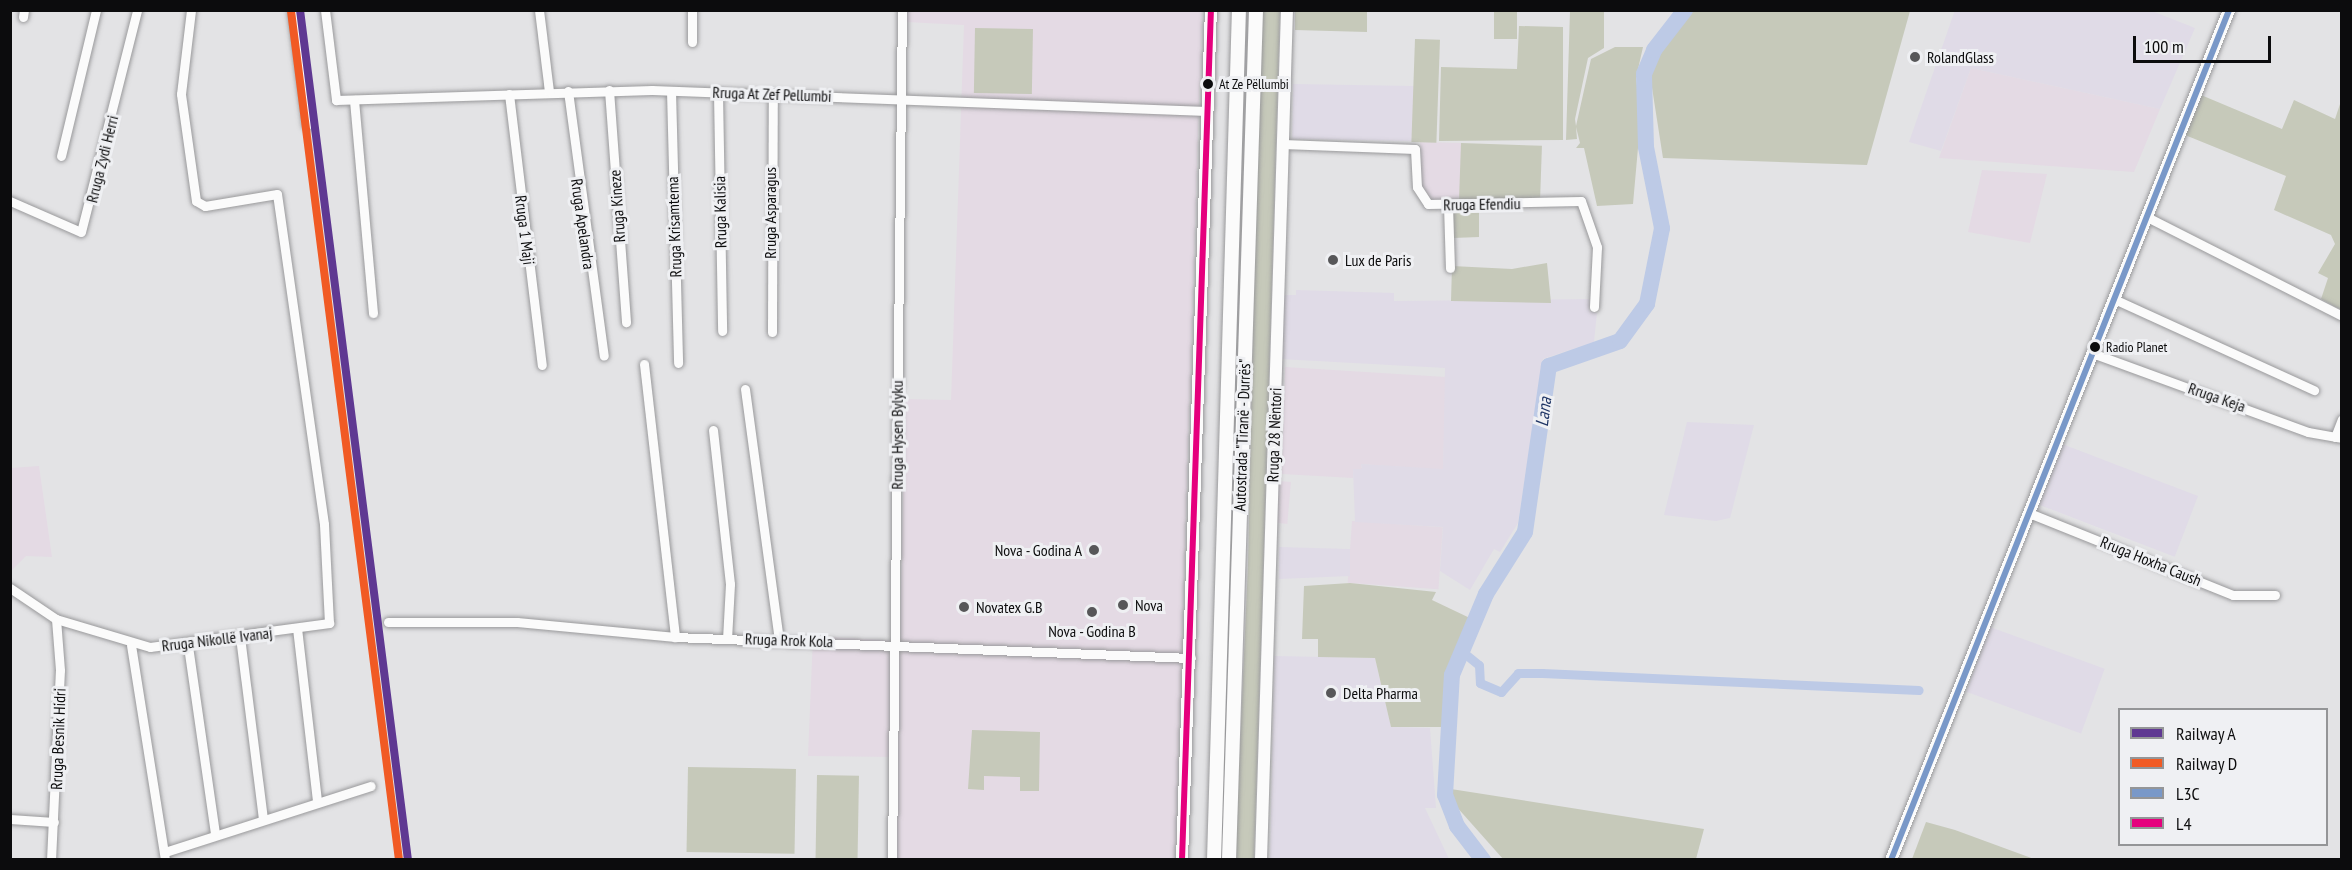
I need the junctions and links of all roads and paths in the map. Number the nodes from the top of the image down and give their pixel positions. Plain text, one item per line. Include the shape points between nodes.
1 (96, 10) edge
2 (137, 10) edge
3 (191, 10) edge
4 (292, 10) edge
5 (325, 10) edge
6 (539, 10) edge
7 (692, 10) edge
8 (902, 10) edge
9 (1210, 10) edge
10 (1239, 10) edge
11 (1256, 10) edge
12 (1287, 10) edge
13 (2229, 10) edge
14 (692, 42) dead end
15 (568, 90) junction
16 (609, 90) junction
17 (549, 91) junction
18 (671, 91) junction
19 (718, 93) junction
20 (509, 94) junction
21 (773, 94) junction
22 (898, 99) junction
23 (354, 100) junction
24 (1207, 111) junction
25 (307, 125) dead end
26 (1283, 144) junction
27 (61, 156) dead end
28 (10, 201) edge
29 (1448, 205) junction
30 (2147, 218) junction
31 (1450, 268) dead end
32 (2114, 299) junction
33 (1594, 307) dead end
34 (373, 313) dead end
35 (2342, 316) edge
36 (626, 322) dead end
37 (722, 331) dead end
38 (772, 332) dead end
39 (2092, 353) junction
40 (604, 356) dead end
41 (678, 363) dead end
42 (644, 364) dead end
43 (542, 365) dead end
44 (745, 389) dead end
45 (2314, 390) dead end
46 (2342, 419) edge
47 (713, 430) dead end
48 (2338, 437) edge
49 (2029, 513) junction
50 (10, 588) edge
51 (2275, 595) dead end
52 (56, 619) junction
53 (388, 622) dead end
54 (297, 628) junction
55 (240, 637) junction
56 (675, 637) junction
57 (727, 639) junction
58 (779, 640) junction
59 (895, 644) junction
60 (131, 645) junction
61 (188, 646) junction
62 (1191, 658) junction
63 (371, 786) dead end
64 (317, 801) junction
65 (10, 819) edge
66 (263, 819) junction
67 (54, 822) junction
68 (215, 834) junction
69 (165, 856) edge
70 (51, 860) edge
71 (892, 860) edge
72 (1182, 860) edge
73 (1214, 860) edge
74 (1229, 860) edge
75 (1261, 860) edge
76 (1890, 860) edge

1 - 27 street
2 - 28 street, Rruga Zydi Herri via 81,232
3 - 54 street, Rruga Nikollë Ivanaj via 181,94 196,201 205,206 277,194 324,524 329,623
4 - 25 street
5 - 23 street, Rruga At Zef Pellumbi via 336,100
6 - 17 street
7 - 14 street
8 - 22 street, Rruga Hysen Bylyku
9 - 24 main road
10 - 73 highway, Autostrada "Tiranë - Durrës"
11 - 74 highway, Autostrada "Tiranë - Durrës"
12 - 26 main road, Rruga 28 Nëntori
13 - 30 main road
15 - 16 street, Rruga At Zef Pellumbi
15 - 17 street, Rruga At Zef Pellumbi
15 - 40 street, Rruga Apelandra
16 - 18 street, Rruga At Zef Pellumbi
16 - 36 street, Rruga Kineze
17 - 20 street, Rruga At Zef Pellumbi
18 - 19 street, Rruga At Zef Pellumbi
18 - 41 street, Rruga Krisamtema
19 - 21 street, Rruga At Zef Pellumbi
19 - 37 street, Rruga Kalisia
20 - 23 street, Rruga At Zef Pellumbi
20 - 43 street, Rruga 1 Maji
21 - 22 street, Rruga At Zef Pellumbi
21 - 38 street, Rruga Asparagus
22 - 24 street, Rruga At Zef Pellumbi
22 - 59 street, Rruga Hysen Bylyku
23 - 34 street
24 - 62 main road
26 - 29 street, Rruga Efendiu via 1415,149 1419,194 1428,204
26 - 75 main road, Rruga 28 Nëntori
29 - 31 street
29 - 33 street, Rruga Efendiu via 1581,201 1597,247
30 - 32 main road
30 - 35 street
32 - 39 main road
32 - 45 street
39 - 48 street, Rruga Keja
39 - 49 main road
42 - 56 street
44 - 58 street
46 - 48 street
47 - 57 street via 730,584
49 - 51 street, Rruga Hoxha Caush via 2233,595
49 - 76 main road
50 - 52 street, Rruga Nikollë Ivanaj
52 - 60 street, Rruga Nikollë Ivanaj
52 - 67 street, Rruga Besnik Hidri via 60,670
53 - 56 street, Rruga Rrok Kola via 517,622
54 - 55 street, Rruga Nikollë Ivanaj
54 - 64 street
55 - 61 street, Rruga Nikollë Ivanaj
55 - 66 street
56 - 57 street, Rruga Rrok Kola
57 - 58 street, Rruga Rrok Kola
58 - 59 street, Rruga Rrok Kola
59 - 62 street, Rruga Rrok Kola
59 - 71 street, Rruga Hysen Bylyku
60 - 61 street, Rruga Nikollë Ivanaj
60 - 69 street
61 - 68 street
62 - 72 main road
63 - 64 street
64 - 66 street
65 - 67 street
66 - 68 street
67 - 70 street, Rruga Besnik Hidri
68 - 69 street

